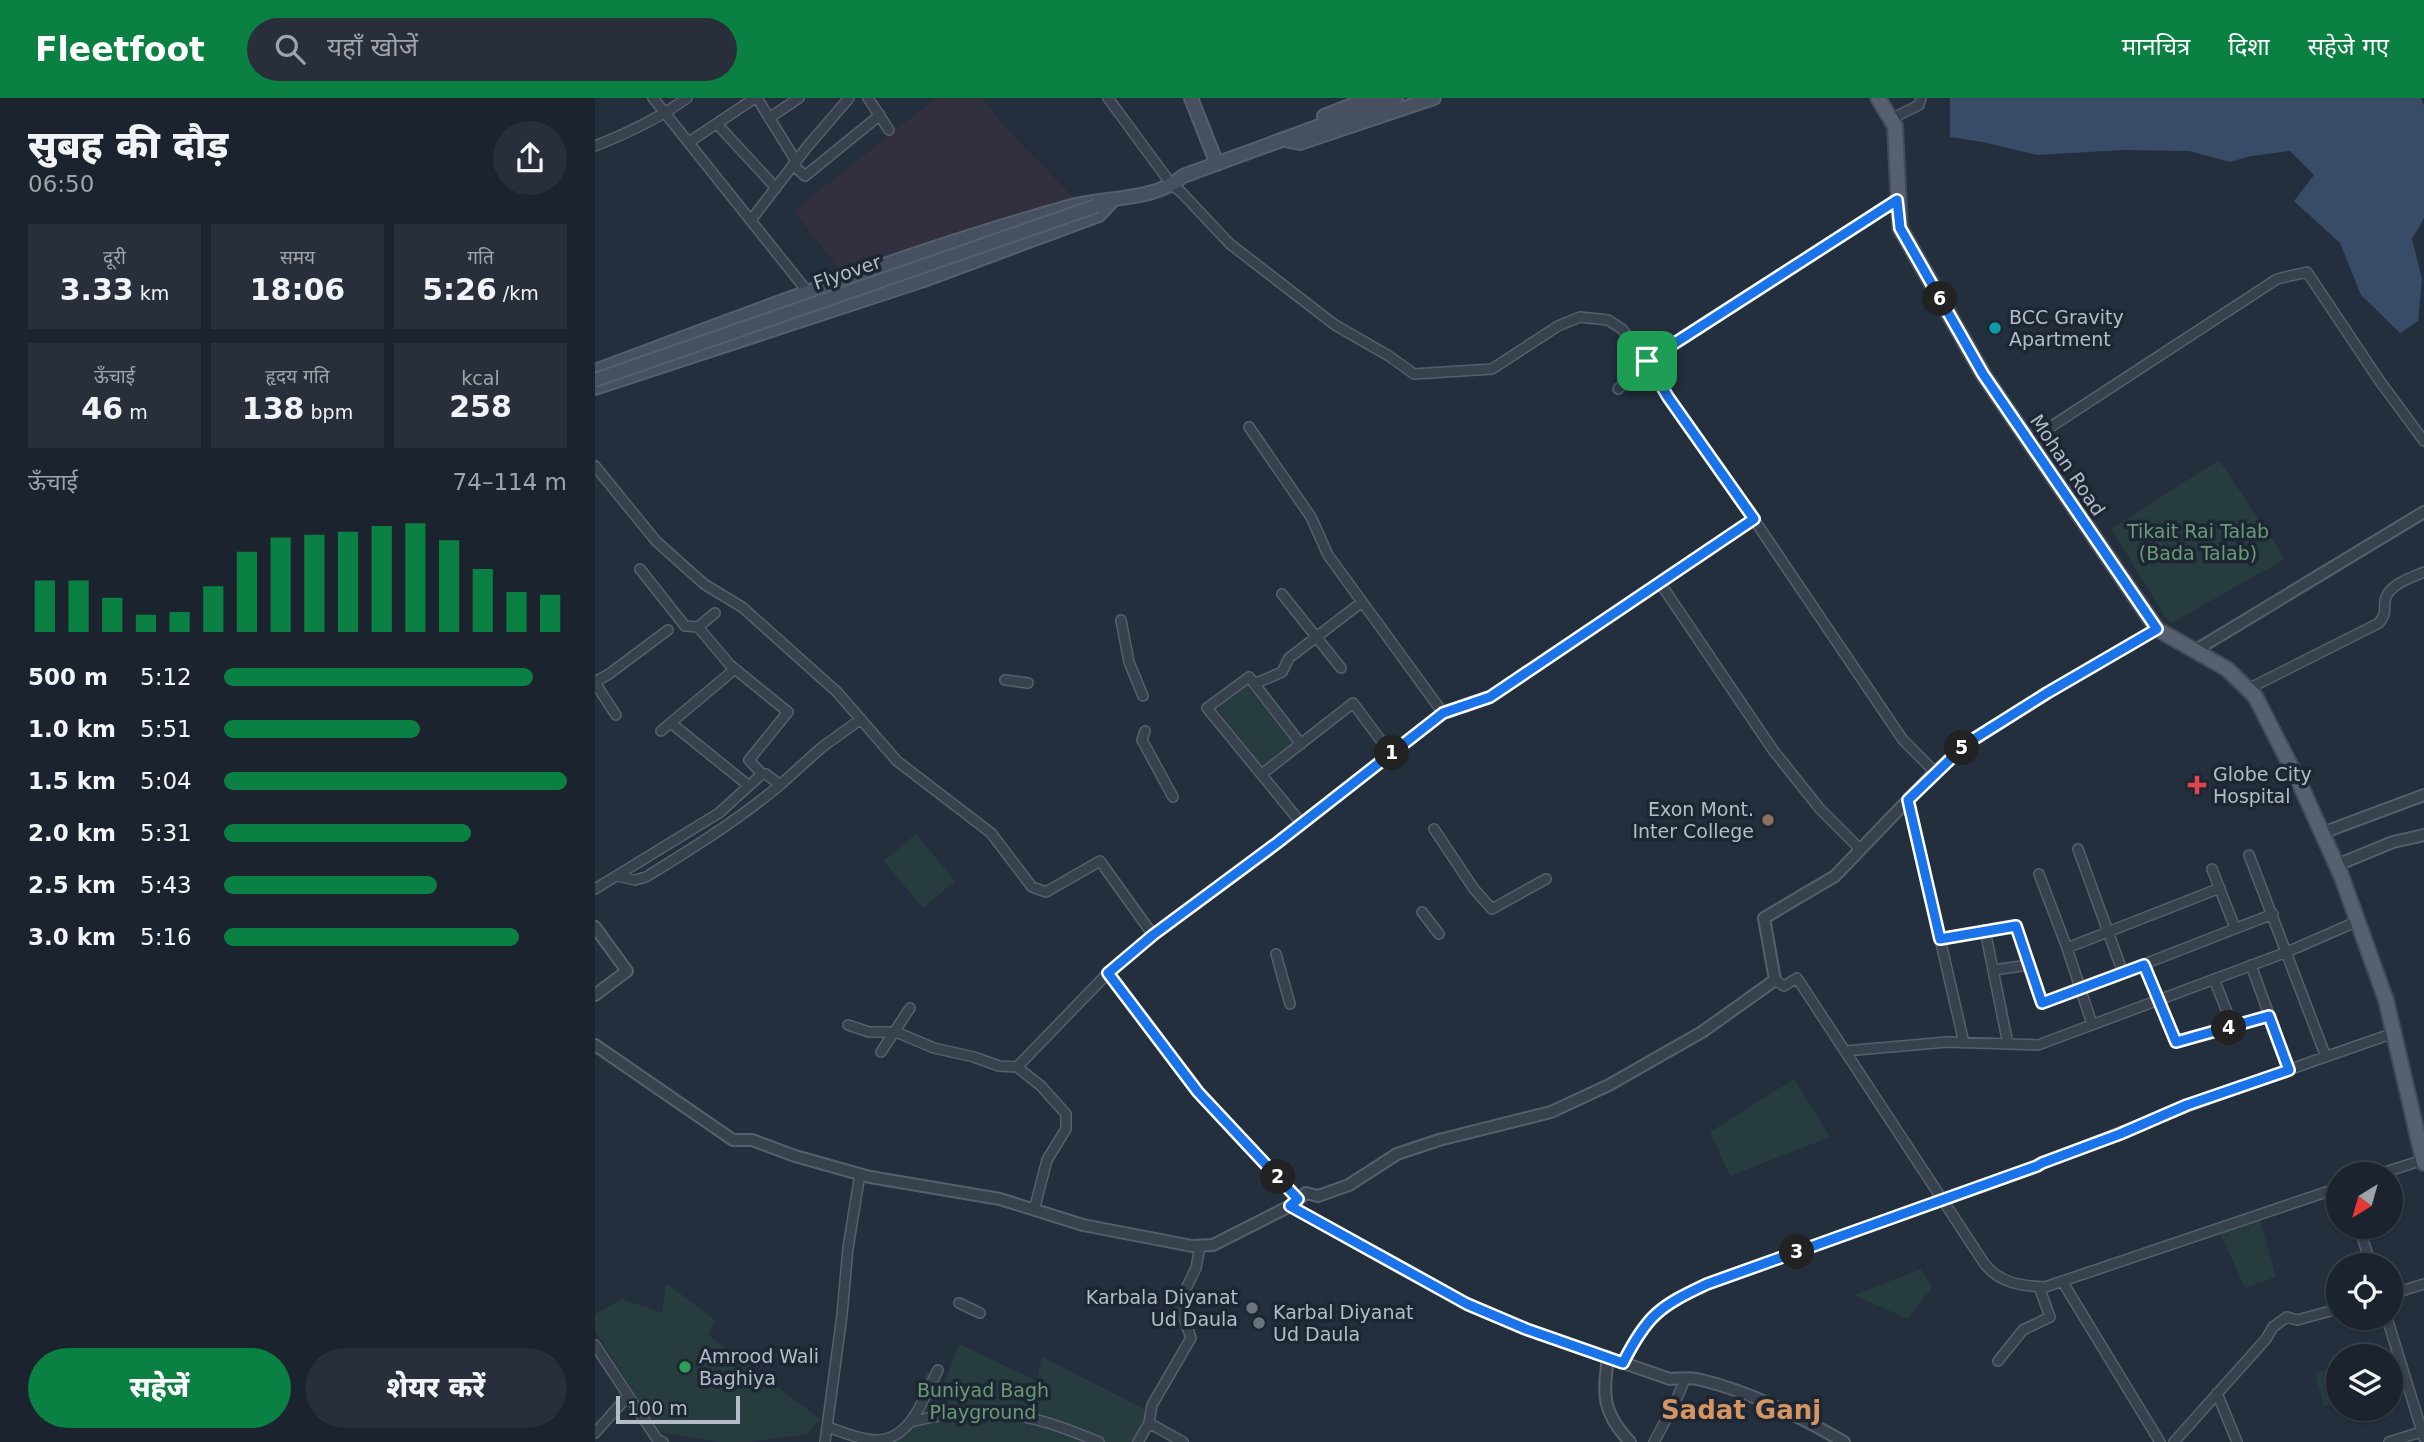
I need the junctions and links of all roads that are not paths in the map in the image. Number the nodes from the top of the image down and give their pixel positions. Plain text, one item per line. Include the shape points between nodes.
1 (653, 98) edge
2 (687, 98) edge
3 (756, 98) edge
4 (799, 98) edge
5 (849, 98) edge
6 (868, 98) edge
7 (1108, 98) edge
8 (1191, 98) edge
9 (1370, 98) edge
10 (1396, 98) edge
11 (1434, 98) edge
12 (1878, 98) edge
13 (1921, 98) edge
14 (666, 114) junction
15 (880, 115) junction
16 (769, 118) junction
17 (1891, 119) junction
18 (717, 124) junction
19 (889, 130) dead end
20 (1283, 139) junction
21 (689, 142) junction
22 (595, 146) edge
23 (1216, 160) junction
24 (795, 163) junction
25 (1169, 181) junction
26 (776, 188) junction
27 (1116, 200) junction
28 (1897, 200) junction
29 (751, 219) junction
30 (807, 291) junction
31 (814, 316) junction
32 (1647, 361) junction
33 (595, 371) edge
34 (595, 380) edge
35 (595, 388) edge
36 (1618, 389) dead end
37 (1249, 427) dead end
38 (2029, 441) junction
39 (2424, 441) edge
40 (595, 466) edge
41 (2424, 512) edge
42 (1754, 519) junction
43 (640, 569) dead end
44 (2424, 572) edge
45 (1660, 583) junction
46 (1282, 594) dead end
47 (1362, 602) junction
48 (715, 612) dead end
49 (1121, 620) dead end
50 (698, 626) junction
51 (2157, 629) junction
52 (668, 630) dead end
53 (1316, 637) junction
54 (2196, 650) junction
55 (1341, 668) dead end
56 (735, 669) junction
57 (1005, 680) dead end
58 (595, 682) edge
59 (1028, 683) dead end
60 (1254, 684) junction
61 (2248, 689) junction
62 (1143, 696) dead end
63 (1443, 713) junction
64 (616, 715) dead end
65 (861, 719) junction
66 (671, 723) junction
67 (661, 731) dead end
68 (1145, 731) dead end
69 (1301, 744) junction
70 (1391, 754) junction
71 (1935, 772) junction
72 (762, 774) junction
73 (1262, 774) junction
74 (781, 785) junction
75 (749, 786) junction
76 (2424, 795) edge
77 (1173, 797) dead end
78 (1908, 800) junction
79 (1302, 824) junction
80 (1434, 829) dead end
81 (2322, 833) junction
82 (2424, 835) edge
83 (666, 846) junction
84 (1860, 849) junction
85 (2078, 849) dead end
86 (2249, 855) dead end
87 (675, 859) junction
88 (2337, 865) junction
89 (2212, 869) dead end
90 (2039, 874) dead end
91 (617, 876) junction
92 (1546, 878) dead end
93 (2220, 888) junction
94 (595, 889) edge
95 (1422, 912) dead end
96 (2273, 914) junction
97 (2358, 921) junction
98 (595, 927) edge
99 (2235, 928) junction
100 (1985, 930) junction
101 (2108, 931) junction
102 (1439, 934) dead end
103 (1153, 935) junction
104 (1940, 939) junction
105 (2067, 948) junction
106 (2287, 951) junction
107 (1276, 954) dead end
108 (2029, 965) junction
109 (2144, 965) junction
110 (2251, 965) junction
111 (1993, 970) junction
112 (1108, 973) junction
113 (2123, 973) junction
114 (2214, 979) junction
115 (1775, 981) junction
116 (2080, 989) junction
117 (595, 995) edge
118 (2158, 998) junction
119 (1290, 1004) dead end
120 (910, 1008) dead end
121 (2269, 1016) junction
122 (2092, 1024) junction
123 (848, 1025) dead end
124 (2233, 1027) junction
125 (896, 1032) junction
126 (2394, 1033) junction
127 (1964, 1043) junction
128 (2008, 1044) junction
129 (595, 1045) edge
130 (1845, 1051) junction
131 (881, 1052) dead end
132 (2326, 1057) junction
133 (1017, 1067) junction
134 (2289, 1070) junction
135 (2424, 1161) edge
136 (2403, 1167) edge
137 (860, 1174) junction
138 (2326, 1192) edge
139 (1942, 1199) junction
140 (1294, 1202) junction
141 (1034, 1210) junction
142 (1200, 1246) junction
143 (2062, 1281) junction
144 (2424, 1284) edge
145 (2039, 1287) junction
146 (2403, 1290) edge
147 (959, 1303) dead end
148 (2326, 1312) edge
149 (981, 1313) dead end
150 (2391, 1330) edge
151 (595, 1345) edge
152 (1608, 1357) junction
153 (1998, 1361) dead end
154 (1623, 1363) junction
155 (938, 1370) dead end
156 (1685, 1379) junction
157 (2217, 1393) junction
158 (628, 1396) junction
159 (911, 1422) junction
160 (1149, 1423) junction
161 (828, 1427) junction
162 (595, 1433) edge
163 (2423, 1434) edge
164 (663, 1442) edge
165 (825, 1442) edge
166 (1099, 1442) edge
167 (1138, 1442) edge
168 (1183, 1442) edge
169 (1630, 1442) edge
170 (1654, 1442) edge
171 (1844, 1442) edge
172 (2160, 1442) edge
173 (2174, 1442) edge
174 (2237, 1442) edge
175 (2389, 1442) edge

1 - 14 street
2 - 14 street
3 - 16 street
3 - 18 street
4 - 16 street
5 - 24 street
6 - 15 street
7 - 25 street
8 - 23 main road
9 - 20 main road via 1292,128
10 - 20 main road
11 - 20 main road via 1300,143
12 - 17 main road, Mohan Road
13 - 17 street via 1919,106
14 - 21 street
14 - 22 street
15 - 19 street
15 - 24 street via 805,176
16 - 24 street
17 - 28 main road, Mohan Road via 1897,152
18 - 21 street
18 - 26 street
20 - 23 main road
21 - 29 street
23 - 25 main road via 1182,176 1173,175
24 - 26 street
25 - 27 main road via 1124,193
25 - 32 street via 1230,244 1335,326 1414,374 1492,369 1557,326 1580,317 1613,323
26 - 29 street
27 - 30 main road via 1092,201 1006,224
27 - 31 main road via 1099,215
27 - 34 main road, Flyover, bridge
28 - 32 street
28 - 38 main road, Mohan Road via 1900,228 1983,374
29 - 30 street
30 - 31 street
30 - 33 main road
31 - 35 main road
32 - 36 street
32 - 42 street
37 - 47 street
38 - 39 street via 2277,279 2307,272
38 - 51 main road, Mohan Road
40 - 65 street via 656,541 704,584 743,607
41 - 54 street
42 - 45 street
42 - 71 street via 1903,740
43 - 50 street via 685,626
44 - 61 street via 2395,586 2379,623
45 - 63 street via 1490,697
45 - 84 street via 1773,750
46 - 53 street
47 - 53 street
47 - 63 street
48 - 50 street
49 - 62 street via 1129,662
50 - 56 street
51 - 54 main road, Mohan Road
51 - 71 street via 1966,744
52 - 58 street
53 - 55 street
53 - 60 street via 1289,658 1282,672
54 - 61 main road, Mohan Road
56 - 66 street
56 - 72 street via 788,712 749,760
57 - 59 street
58 - 64 street
60 - 69 street
60 - 73 street via 1248,677 1207,708
61 - 81 main road, Mohan Road
63 - 70 street
65 - 74 street
65 - 103 street via 897,761 991,834 1032,887 1046,892 1100,861
66 - 67 street
66 - 75 street
68 - 77 street via 1142,740
69 - 70 street via 1353,703
69 - 73 street
70 - 79 street
71 - 78 street
72 - 74 street
72 - 75 street
73 - 79 street
74 - 87 street
75 - 83 street via 719,813
76 - 81 street
78 - 84 street
78 - 104 street
79 - 103 street
80 - 92 street via 1492,909
81 - 88 main road, Mohan Road
82 - 88 street
83 - 87 street
83 - 91 street
84 - 115 street via 1835,876 1764,918
85 - 101 street
86 - 96 street
87 - 91 street via 646,877
88 - 97 main road, Mohan Road
89 - 93 street
90 - 105 street
91 - 94 street
93 - 99 street
93 - 101 street
95 - 102 street
96 - 99 street
96 - 106 street
97 - 106 street
97 - 126 main road, Mohan Road
98 - 117 street via 627,971
99 - 109 street
100 - 104 street
100 - 108 street via 2017,927
100 - 111 street
101 - 105 street
101 - 113 street
103 - 112 street
104 - 127 street
105 - 116 street
106 - 110 street
106 - 132 street
107 - 119 street
108 - 111 street
108 - 116 street via 2042,1003
109 - 113 street
109 - 118 street
110 - 114 street
110 - 121 street
111 - 128 street
112 - 133 street
112 - 140 street via 1198,1092
113 - 116 street
114 - 118 street
114 - 124 street
115 - 130 street via 1784,986 1797,978
115 - 140 street via 1702,1032 1551,1112 1397,1154 1349,1185 1318,1196 1305,1193
116 - 122 street
118 - 122 street
118 - 124 street via 2176,1042
120 - 125 street
121 - 124 street
121 - 134 street
122 - 128 street via 2038,1045
123 - 125 street via 869,1032
125 - 131 street
125 - 133 street via 935,1048
126 - 132 street
126 - 135 main road, Mohan Road
127 - 128 street
127 - 130 street
129 - 137 street via 733,1140 752,1140
130 - 139 street
132 - 134 street
133 - 141 street via 1066,1114 1066,1129 1047,1160
134 - 139 street
135 - 136 street
137 - 141 street via 1000,1199
137 - 161 street
138 - 143 street
139 - 145 street via 1992,1274 2013,1284
139 - 154 street via 1671,1301 1638,1334
140 - 142 street via 1213,1245
140 - 152 street via 1467,1304
141 - 142 street via 1083,1225
142 - 160 street via 1196,1268 1179,1303 1191,1338 1152,1405
143 - 145 street
143 - 172 street
144 - 146 street
145 - 153 street via 2050,1317 2023,1330
147 - 149 street
148 - 157 street via 2297,1320 2287,1317 2273,1327
150 - 163 street
151 - 158 street
152 - 154 street
152 - 169 street via 1607,1408
154 - 156 street via 1670,1379
155 - 159 street
156 - 170 street
156 - 171 street via 1695,1378 1791,1414
157 - 173 street
157 - 174 street
158 - 162 street
158 - 164 street
159 - 161 street via 888,1439 874,1441
159 - 166 street via 939,1414 1006,1413 1042,1420
160 - 167 street
160 - 168 street
161 - 165 street
163 - 175 street

